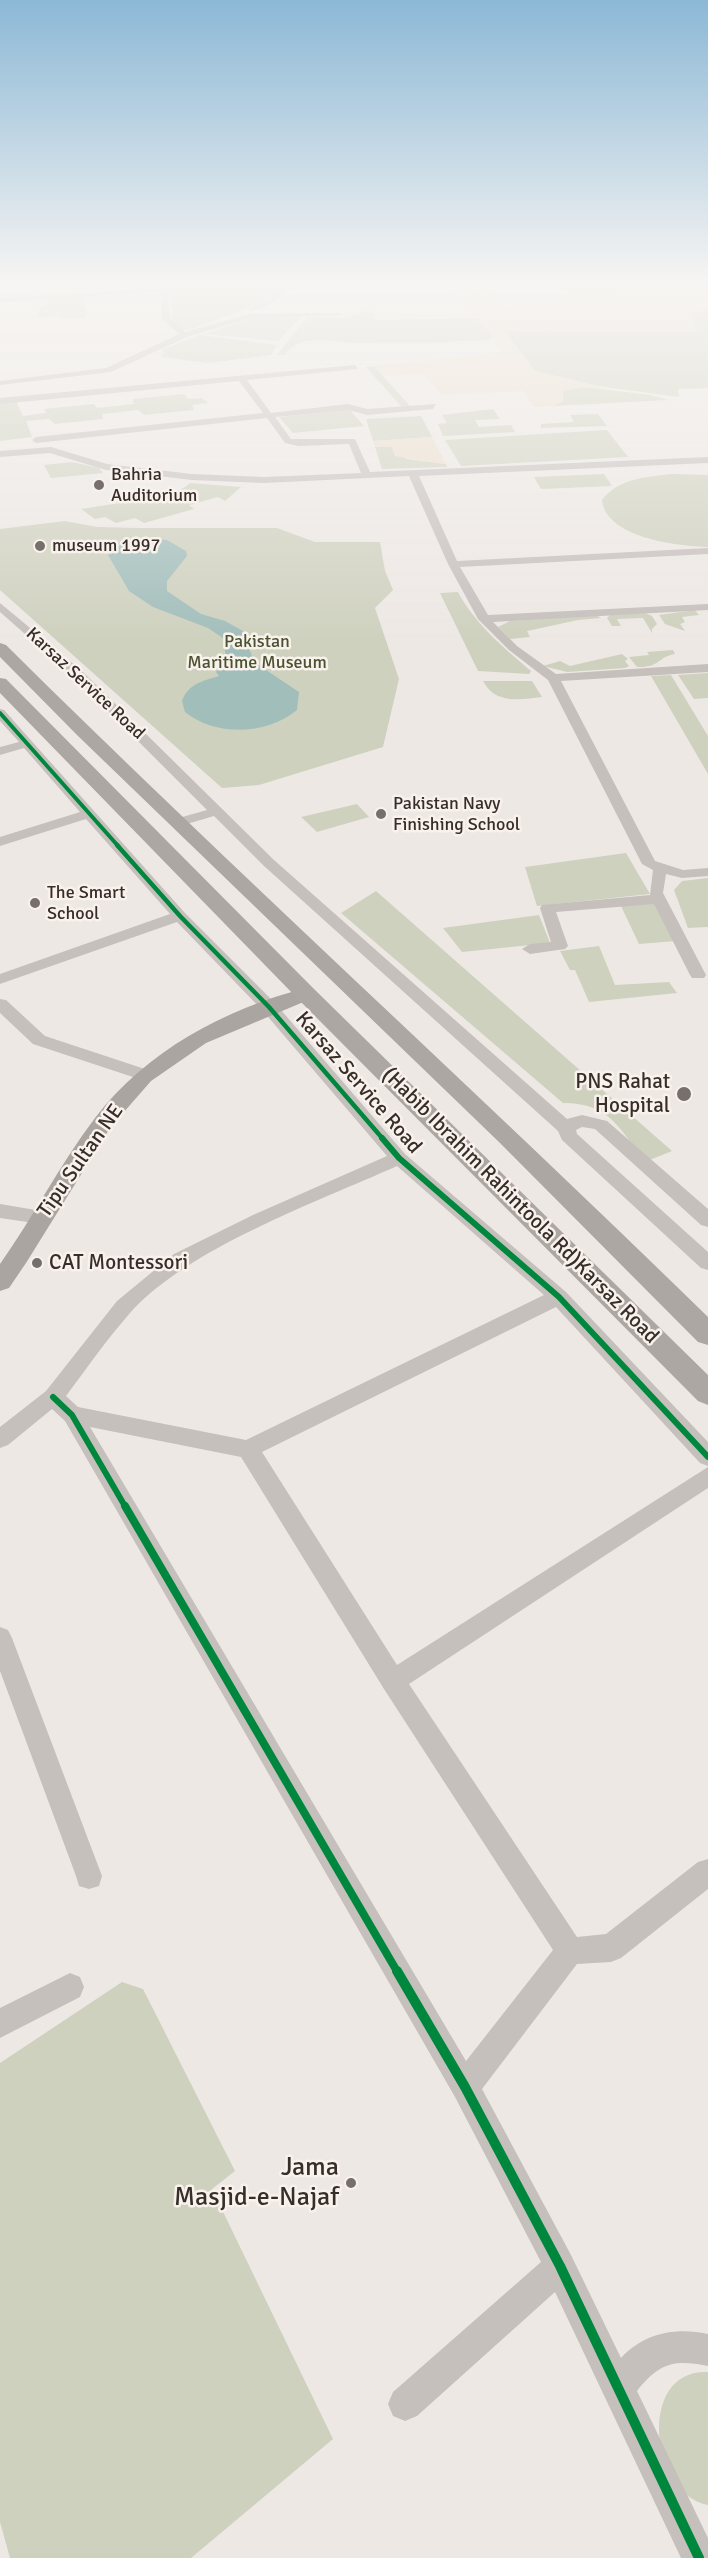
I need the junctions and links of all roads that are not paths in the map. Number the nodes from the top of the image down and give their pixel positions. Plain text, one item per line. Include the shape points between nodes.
1 (261, 403) edge
2 (433, 406) dead end
3 (272, 417) junction
4 (0, 444) edge
5 (0, 454) edge
6 (708, 460) edge
7 (412, 474) junction
8 (372, 476) junction
9 (708, 551) edge
10 (453, 564) junction
11 (0, 606) edge
12 (708, 607) edge
13 (484, 619) junction
14 (0, 648) edge
15 (708, 668) edge
16 (553, 678) junction
17 (0, 683) edge
18 (0, 713) edge
19 (28, 743) junction
20 (0, 751) edge
21 (217, 811) junction
22 (90, 813) junction
23 (180, 822) junction
24 (0, 842) edge
25 (660, 869) junction
26 (708, 872) edge
27 (659, 899) junction
28 (180, 916) junction
29 (530, 949) dead end
30 (698, 975) dead end
31 (0, 979) edge
32 (306, 994) junction
33 (0, 1004) edge
34 (269, 1007) junction
35 (145, 1076) junction
36 (567, 1129) junction
37 (399, 1158) junction
38 (0, 1211) edge
39 (41, 1217) junction
40 (708, 1220) edge
41 (708, 1263) edge
42 (0, 1282) edge
43 (559, 1297) junction
44 (708, 1334) edge
45 (708, 1393) edge
46 (63, 1406) junction
47 (0, 1439) edge
48 (248, 1449) junction
49 (708, 1457) edge
50 (708, 1476) edge
51 (0, 1638) edge
52 (393, 1681) junction
53 (708, 1872) edge
54 (90, 1876) dead end
55 (570, 1951) junction
56 (69, 1987) dead end
57 (0, 2024) edge
58 (465, 2087) junction
59 (560, 2266) junction
60 (708, 2350) edge
61 (618, 2390) junction
62 (405, 2404) dead end
63 (699, 2558) edge

1 - 3 street
2 - 3 street via 367,412 348,407
3 - 4 street
3 - 8 street via 292,443 354,442
5 - 8 street via 58,451 106,467 192,477 273,480
6 - 7 street
7 - 8 street
7 - 10 street
9 - 10 street
10 - 13 street
11 - 21 street, Karsaz Service Road via 78,674
12 - 13 street
13 - 16 street via 513,648
14 - 23 highway
15 - 16 street
16 - 25 street via 648,864
17 - 32 highway, (Habib Ibrahim Rahintoola Rd)Karsaz Road
18 - 19 street, Karsaz Service Road
19 - 20 street
19 - 22 street, Karsaz Service Road
21 - 23 street
21 - 36 street, Karsaz Service Road via 278,871
22 - 24 street
22 - 28 street, Karsaz Service Road
23 - 44 highway
25 - 26 street via 682,874
25 - 27 street via 656,893
27 - 29 street via 547,908 560,946
27 - 30 street
28 - 31 street
28 - 34 street, Karsaz Service Road
32 - 34 main road, Tipu Sultan NE
32 - 45 highway, (Habib Ibrahim Rahintoola Rd)Karsaz Road
33 - 35 street via 39,1040
34 - 35 main road, Tipu Sultan NE via 217,1031
34 - 37 street, Karsaz Service Road
35 - 39 main road, Tipu Sultan NE via 97,1130
36 - 40 street via 578,1121 601,1125
36 - 41 street, Karsaz Service Road via 568,1136
37 - 43 street, Karsaz Service Road
37 - 46 street via 181,1259 124,1306
38 - 39 street
39 - 42 main road, Tipu Sultan NE
43 - 48 street
43 - 49 street, Karsaz Service Road
46 - 47 street
46 - 48 street
46 - 58 street
48 - 52 street
50 - 52 street
51 - 54 street
52 - 55 street
53 - 55 street via 611,1948
55 - 58 street
56 - 57 street
58 - 59 street
59 - 61 street
59 - 62 street
60 - 61 street via 694,2346 663,2347 632,2367
61 - 63 street

